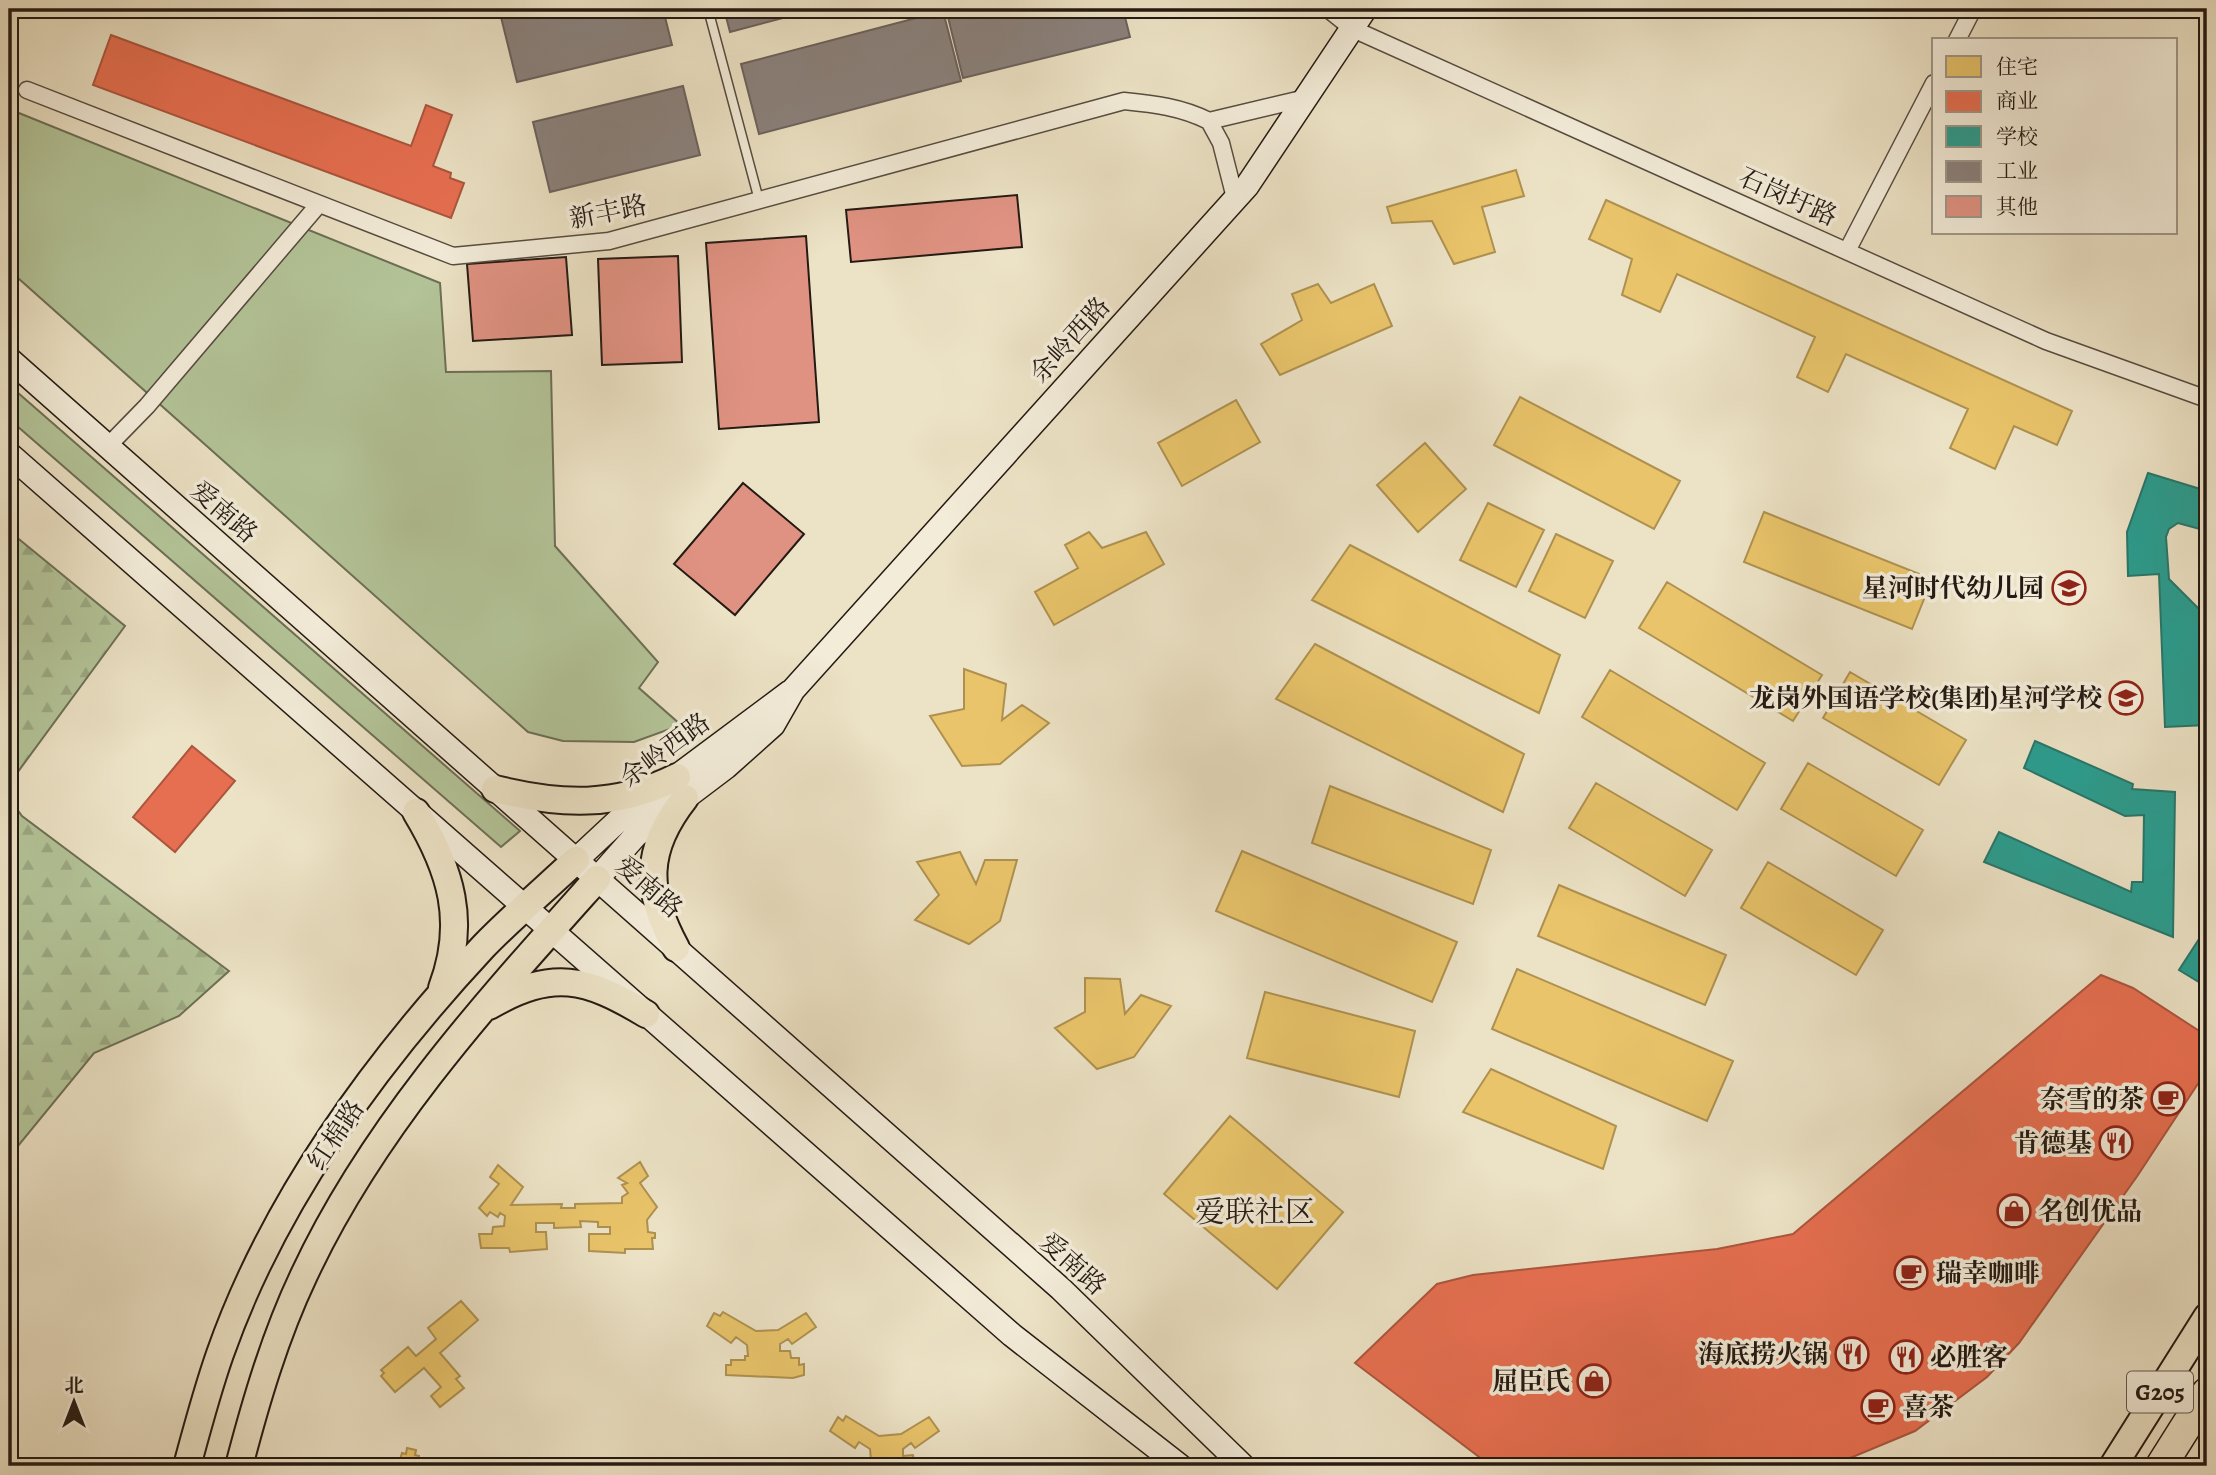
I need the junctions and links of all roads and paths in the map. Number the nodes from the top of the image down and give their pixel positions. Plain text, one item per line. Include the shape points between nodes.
1 (708, 9) edge
2 (1328, 9) edge
3 (1365, 9) edge
4 (1973, 9) edge
5 (1353, 29) junction
6 (1958, 38) edge
7 (1932, 87) edge
8 (27, 90) dead end
9 (1306, 99) junction
10 (1209, 121) junction
11 (1236, 198) junction
12 (759, 200) junction
13 (319, 204) junction
14 (1847, 251) junction
15 (9, 359) edge
16 (2207, 399) edge
17 (108, 446) junction
18 (9, 454) edge
19 (681, 787) junction
20 (495, 789) junction
21 (416, 811) junction
22 (576, 860) junction
23 (597, 879) junction
24 (525, 908) junction
25 (551, 930) junction
26 (676, 948) junction
27 (436, 1002) junction
28 (479, 1012) junction
29 (646, 1014) junction
30 (2207, 1317) edge
31 (2207, 1393) edge
32 (1223, 1445) junction
33 (187, 1466) edge
34 (239, 1466) edge
35 (1180, 1466) edge
36 (1243, 1466) edge
37 (1253, 1466) edge
38 (2113, 1466) edge
39 (2161, 1466) edge

1 - 12 lane
2 - 5 street, 石岗圩路
3 - 5 main road, 余岭西路
4 - 6 street
5 - 9 main road, 余岭西路
5 - 14 street, 石岗圩路
7 - 14 street
8 - 13 street, 新丰路
9 - 10 street
9 - 11 main road, 余岭西路
10 - 11 street via 1221,143
10 - 12 street, 新丰路 via 1161,104 1124,102
11 - 19 main road, 余岭西路 via 793,690 755,715
12 - 13 street, 新丰路 via 609,241 453,256
13 - 17 street
14 - 16 street, 石岗圩路 via 2046,341
15 - 17 main road, 爱南路
17 - 20 main road, 爱南路
18 - 21 main road
19 - 20 main road via 586,802
19 - 22 main road, 余岭西路 via 621,818
19 - 23 main road, 余岭西路
19 - 26 main road via 657,842 653,869 661,920
20 - 22 main road, 爱南路
21 - 24 main road
21 - 27 main road via 438,848 454,905 449,969
22 - 23 main road, 爱南路
22 - 24 main road, 红棉路
23 - 25 main road, 红棉路
23 - 26 main road, 爱南路
24 - 25 main road
24 - 27 main road, 红棉路 via 484,946
25 - 28 main road, 红棉路
25 - 29 main road
26 - 32 main road, 爱南路 via 1061,1289
27 - 33 main road, 红棉路 via 354,1105 278,1225 220,1352
28 - 29 main road via 508,995 559,982 588,984
28 - 34 main road, 红棉路 via 392,1126 316,1252 279,1333
29 - 35 main road via 1012,1335
30 - 38 main road, G205
31 - 39 highway
32 - 36 main road, 爱南路
32 - 37 main road

